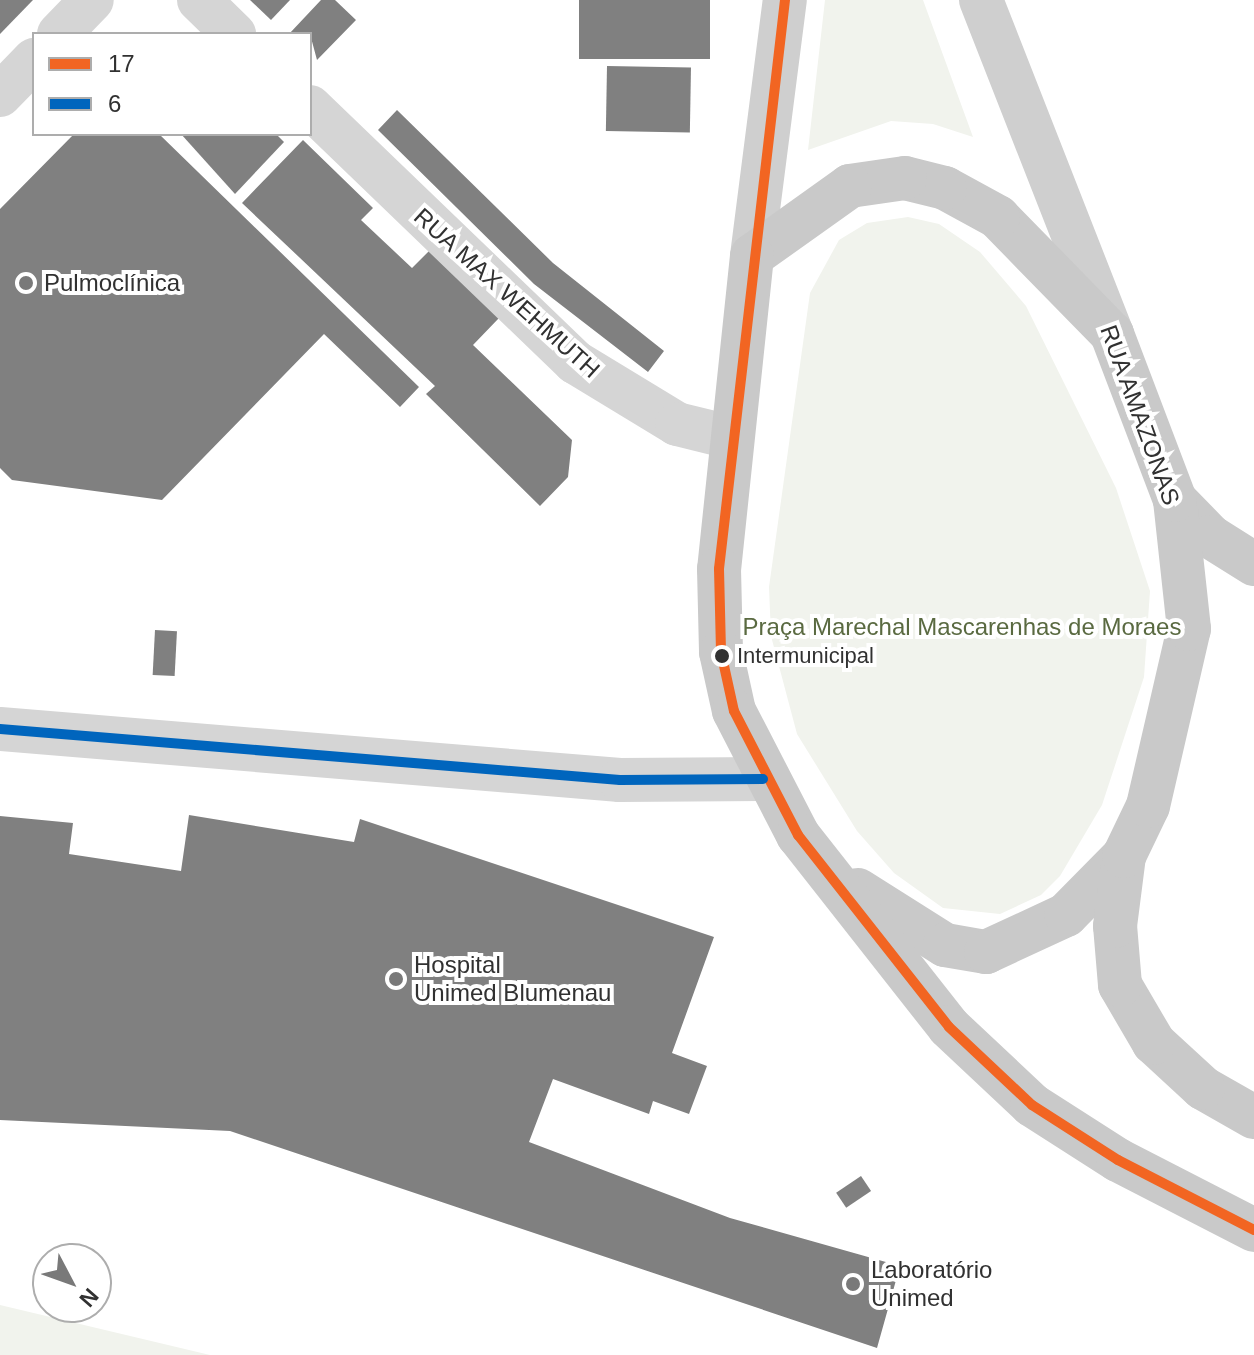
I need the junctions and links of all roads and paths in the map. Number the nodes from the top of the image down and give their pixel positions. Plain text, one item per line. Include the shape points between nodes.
1 (92, 0) edge
2 (199, 0) edge
3 (785, 0) edge
4 (981, 0) edge
5 (61, 32) edge
6 (232, 32) edge
7 (32, 62) edge
8 (0, 95) edge
9 (312, 109) edge
10 (752, 256) junction
11 (1112, 334) junction
12 (730, 437) junction
13 (1175, 500) junction
14 (1254, 564) edge
15 (0, 729) edge
16 (763, 779) junction
17 (1124, 856) junction
18 (818, 860) junction
19 (1254, 1117) edge
20 (1254, 1230) edge

1 - 5 street
2 - 6 street
3 - 10 main road
4 - 11 main road, RUA AMAZONAS
7 - 8 street
9 - 12 street, RUA MAX WEHMUTH via 575,362 677,424
10 - 11 main road via 850,186 905,178 945,188 998,217
10 - 12 main road
11 - 13 main road, RUA AMAZONAS
12 - 16 main road via 721,652 734,711
13 - 14 main road via 1211,537
13 - 17 main road, RUA AMAZONAS via 1186,657 1148,806
15 - 16 street via 574,777
16 - 18 main road
17 - 18 main road via 1066,915 986,952 945,945 899,921
17 - 19 main road, RUA AMAZONAS via 1115,926 1120,985 1154,1043 1203,1088
18 - 20 main road via 949,1027 1032,1105 1118,1160

